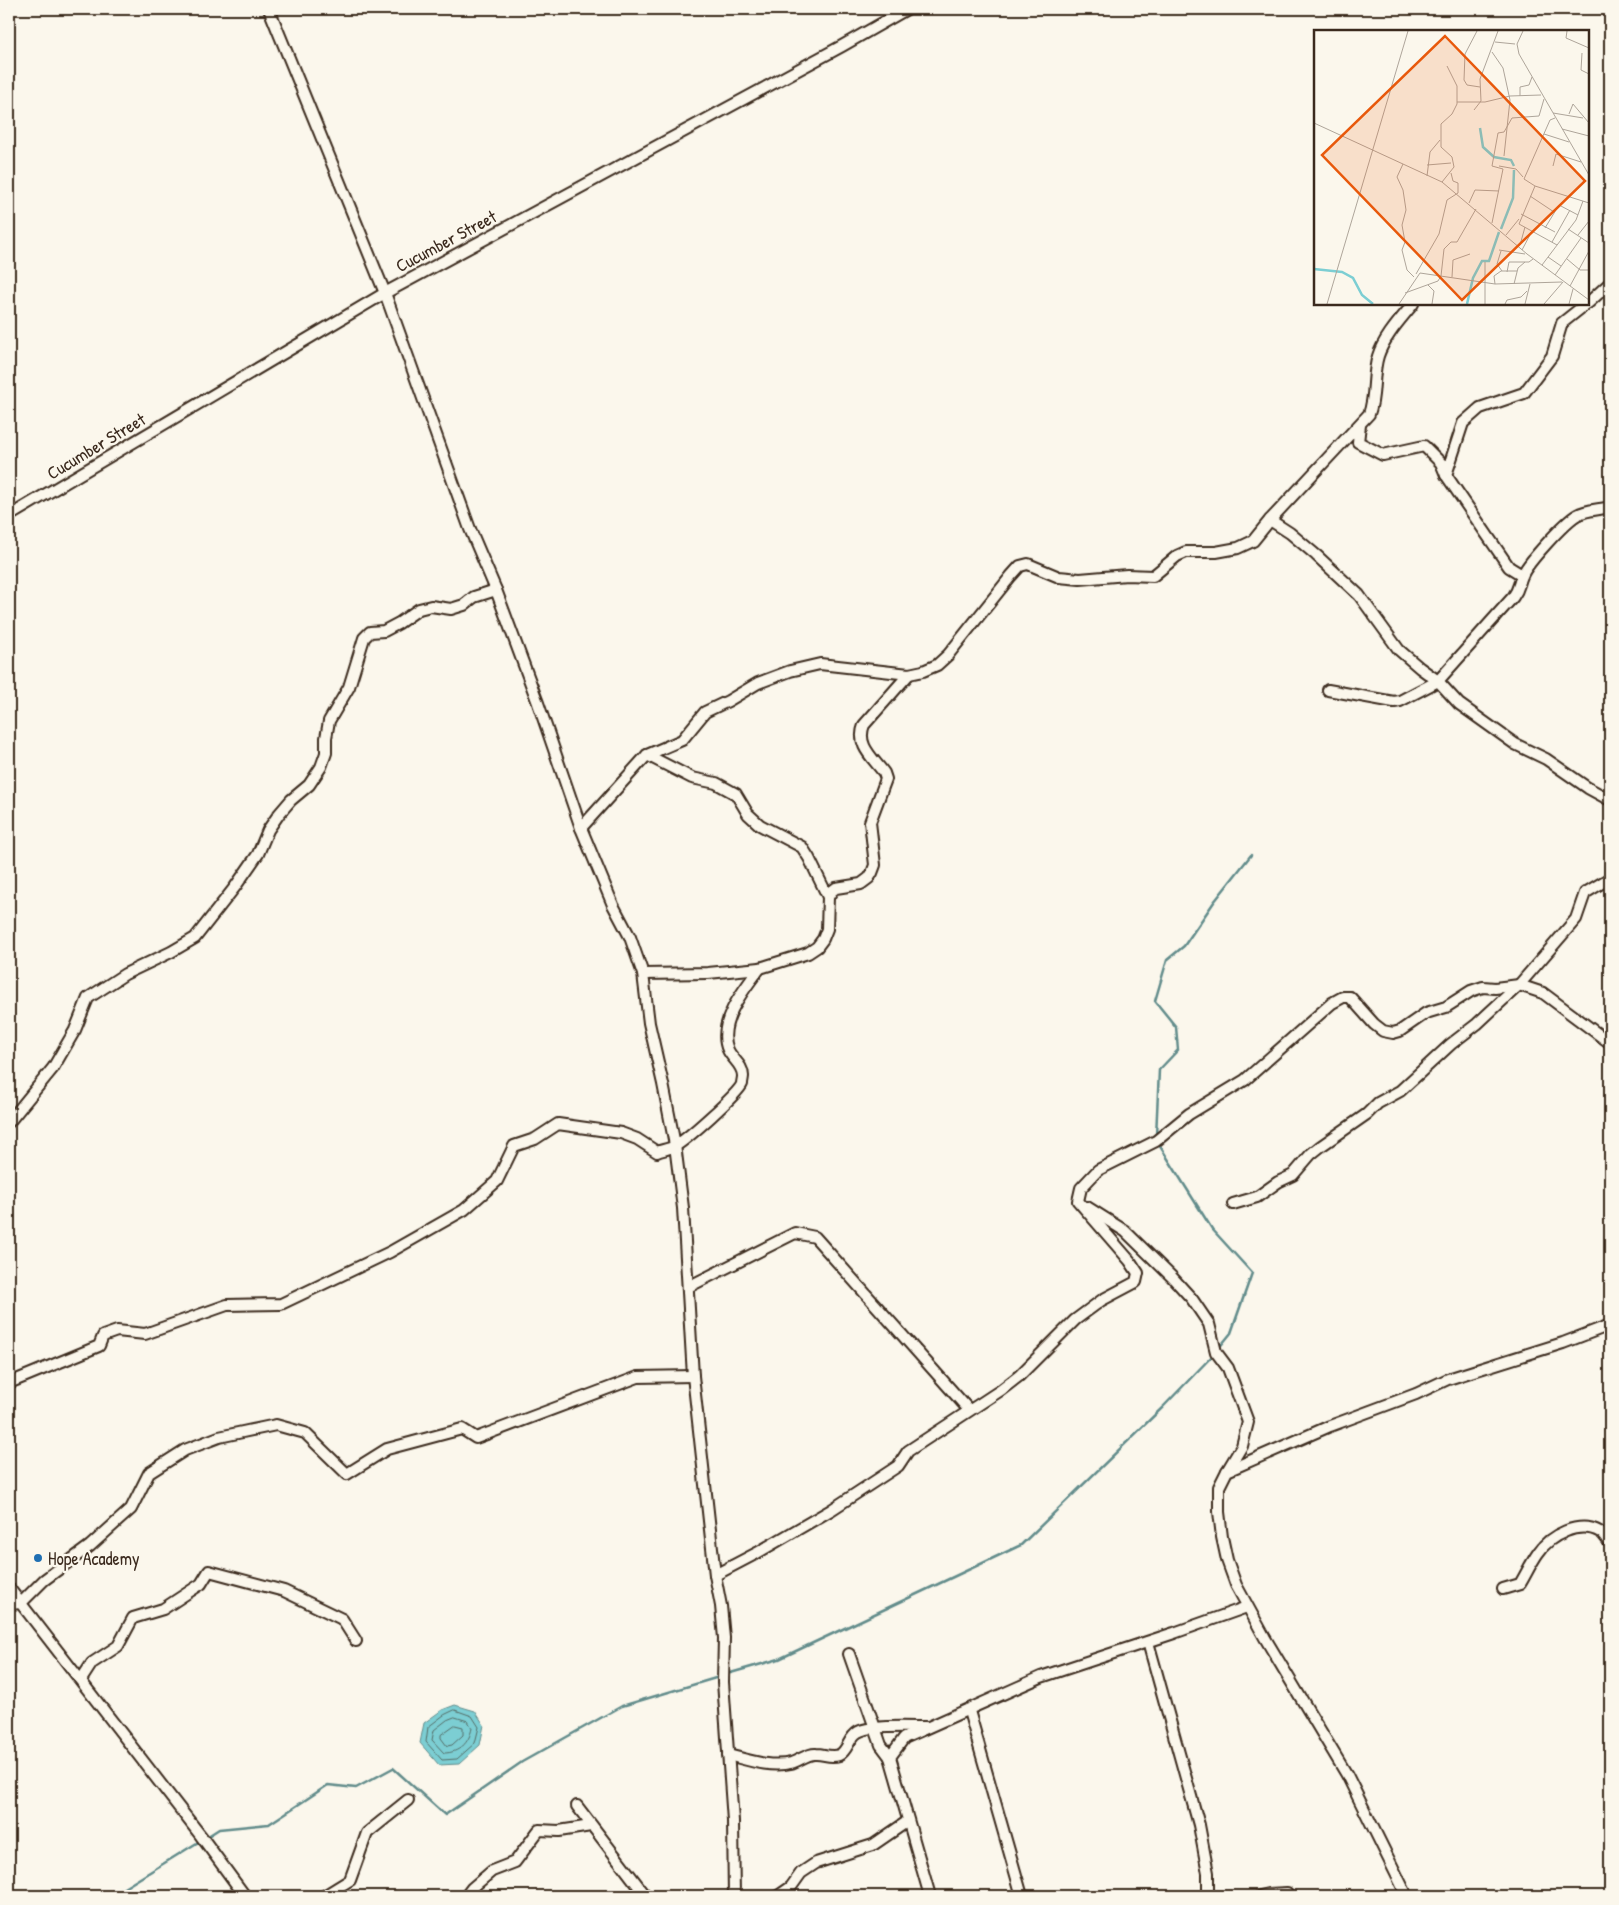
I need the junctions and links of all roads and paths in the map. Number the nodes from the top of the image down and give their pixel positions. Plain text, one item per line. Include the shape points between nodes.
1 (269, 9) edge
2 (907, 9) edge
3 (1610, 284) edge
4 (385, 293) junction
5 (1589, 301) edge
6 (1412, 305) edge
7 (1584, 305) edge
8 (1360, 425) junction
9 (1446, 475) junction
10 (1610, 507) edge
11 (9, 516) edge
12 (1270, 520) junction
13 (1522, 575) junction
14 (496, 590) junction
15 (909, 674) junction
16 (1438, 680) junction
17 (1328, 690) dead end
18 (648, 755) junction
19 (1610, 800) edge
20 (581, 828) junction
21 (1610, 878) edge
22 (828, 897) junction
23 (760, 968) junction
24 (643, 974) junction
25 (1519, 986) junction
26 (1610, 1043) edge
27 (9, 1122) edge
28 (676, 1146) junction
29 (1078, 1202) junction
30 (1234, 1204) dead end
31 (688, 1287) junction
32 (1610, 1325) edge
33 (693, 1376) junction
34 (9, 1382) edge
35 (969, 1410) junction
36 (1227, 1471) junction
37 (1610, 1543) edge
38 (715, 1575) junction
39 (9, 1588) edge
40 (1503, 1590) dead end
41 (9, 1604) edge
42 (21, 1604) junction
43 (1247, 1607) junction
44 (356, 1640) dead end
45 (1148, 1642) junction
46 (849, 1654) dead end
47 (81, 1680) junction
48 (969, 1711) junction
49 (932, 1727) junction
50 (875, 1729) junction
51 (728, 1755) junction
52 (890, 1757) junction
53 (408, 1800) dead end
54 (577, 1806) dead end
55 (908, 1821) junction
56 (592, 1826) junction
57 (246, 1896) edge
58 (324, 1896) edge
59 (466, 1896) edge
60 (646, 1896) edge
61 (734, 1896) edge
62 (778, 1896) edge
63 (930, 1896) edge
64 (1022, 1896) edge
65 (1208, 1896) edge
66 (1260, 1896) edge
67 (1289, 1896) edge
68 (1407, 1896) edge

1 - 4 street
2 - 4 street, Cucumber Street
3 - 5 street
4 - 11 street, Cucumber Street
4 - 14 street via 470,528
6 - 8 street via 1380,352 1373,404
7 - 9 street via 1562,323 1552,356 1524,393 1480,408 1463,423
8 - 9 street via 1358,442 1383,455 1424,446 1441,463
8 - 12 street
9 - 13 street via 1509,567
10 - 13 street via 1574,516
12 - 15 street via 1253,541 1245,545 1216,552 1186,552 1153,576 1080,579 1059,577 1028,564 1020,566 948,655 937,665
12 - 16 street via 1303,544 1359,595 1399,650
13 - 16 street via 1513,596
14 - 20 street
14 - 27 street via 451,609 431,606 419,609 384,631 370,632 364,638 349,687 329,722 321,767 309,785 279,814 258,854 235,887 195,938 124,974 88,998 75,1030 53,1068
15 - 18 street via 820,664 790,670 758,683 705,712 682,740
15 - 22 street via 864,725 860,734 862,743 886,779 870,822 875,865 869,878 861,884 836,888
16 - 17 street via 1394,702
16 - 19 street via 1459,704 1515,744 1546,759
18 - 20 street
18 - 22 street via 692,778 716,783 736,794 760,826 802,846
20 - 24 street
21 - 25 street via 1585,893 1576,919
22 - 23 street via 827,929 817,947 808,953
23 - 24 street
23 - 28 street via 737,999 725,1032 728,1050 743,1074 742,1084 732,1097
24 - 28 street via 648,1023
25 - 26 street via 1543,994
25 - 29 street via 1483,987 1471,991 1393,1033 1374,1024 1350,996 1343,997 1332,1003 1245,1080 1189,1114 1156,1140 1098,1170 1081,1188
25 - 30 street via 1400,1090 1311,1154 1293,1175 1257,1197
28 - 31 street
28 - 34 street via 657,1152 621,1134 558,1124 535,1139 514,1146 497,1181 464,1210 390,1252 281,1304 227,1305 144,1334 117,1331 103,1336 99,1346
29 - 35 street via 1130,1260 1138,1273 1136,1282 1102,1300 1075,1320 1018,1376
29 - 36 street via 1125,1231 1192,1299 1209,1324 1216,1352 1228,1368 1248,1422 1242,1446
31 - 33 street
31 - 35 street via 795,1233 815,1237
32 - 36 street via 1448,1379
33 - 38 street
33 - 42 street via 638,1377 476,1438 462,1429 387,1448 347,1474 306,1433 276,1425 219,1437 186,1450 149,1473 131,1509 90,1546 44,1580
35 - 38 street via 908,1450 898,1466 831,1510
36 - 43 street via 1219,1487 1222,1538 1227,1560
37 - 40 street via 1601,1532 1587,1528 1570,1529 1557,1535 1538,1552 1520,1584
38 - 51 street via 724,1638 723,1682
39 - 42 street
41 - 42 street
42 - 47 street
43 - 45 street
43 - 68 street via 1347,1775
44 - 47 street via 342,1619 284,1592 208,1571 201,1584 163,1609 133,1618 118,1646 92,1663
45 - 48 street via 1041,1678
45 - 65 street via 1199,1825 1208,1873
46 - 50 street
47 - 57 street
48 - 49 street
48 - 64 street
49 - 50 street
49 - 52 street via 904,1738
50 - 51 street via 857,1732 846,1749 828,1757 816,1753 791,1763 769,1765
50 - 52 street
51 - 61 street
52 - 55 street
53 - 58 street via 367,1833 350,1880
54 - 56 street
55 - 62 street via 873,1845 816,1863
55 - 63 street
56 - 59 street via 540,1830 515,1862 492,1871
56 - 60 street
66 - 67 street via 1287,1893

